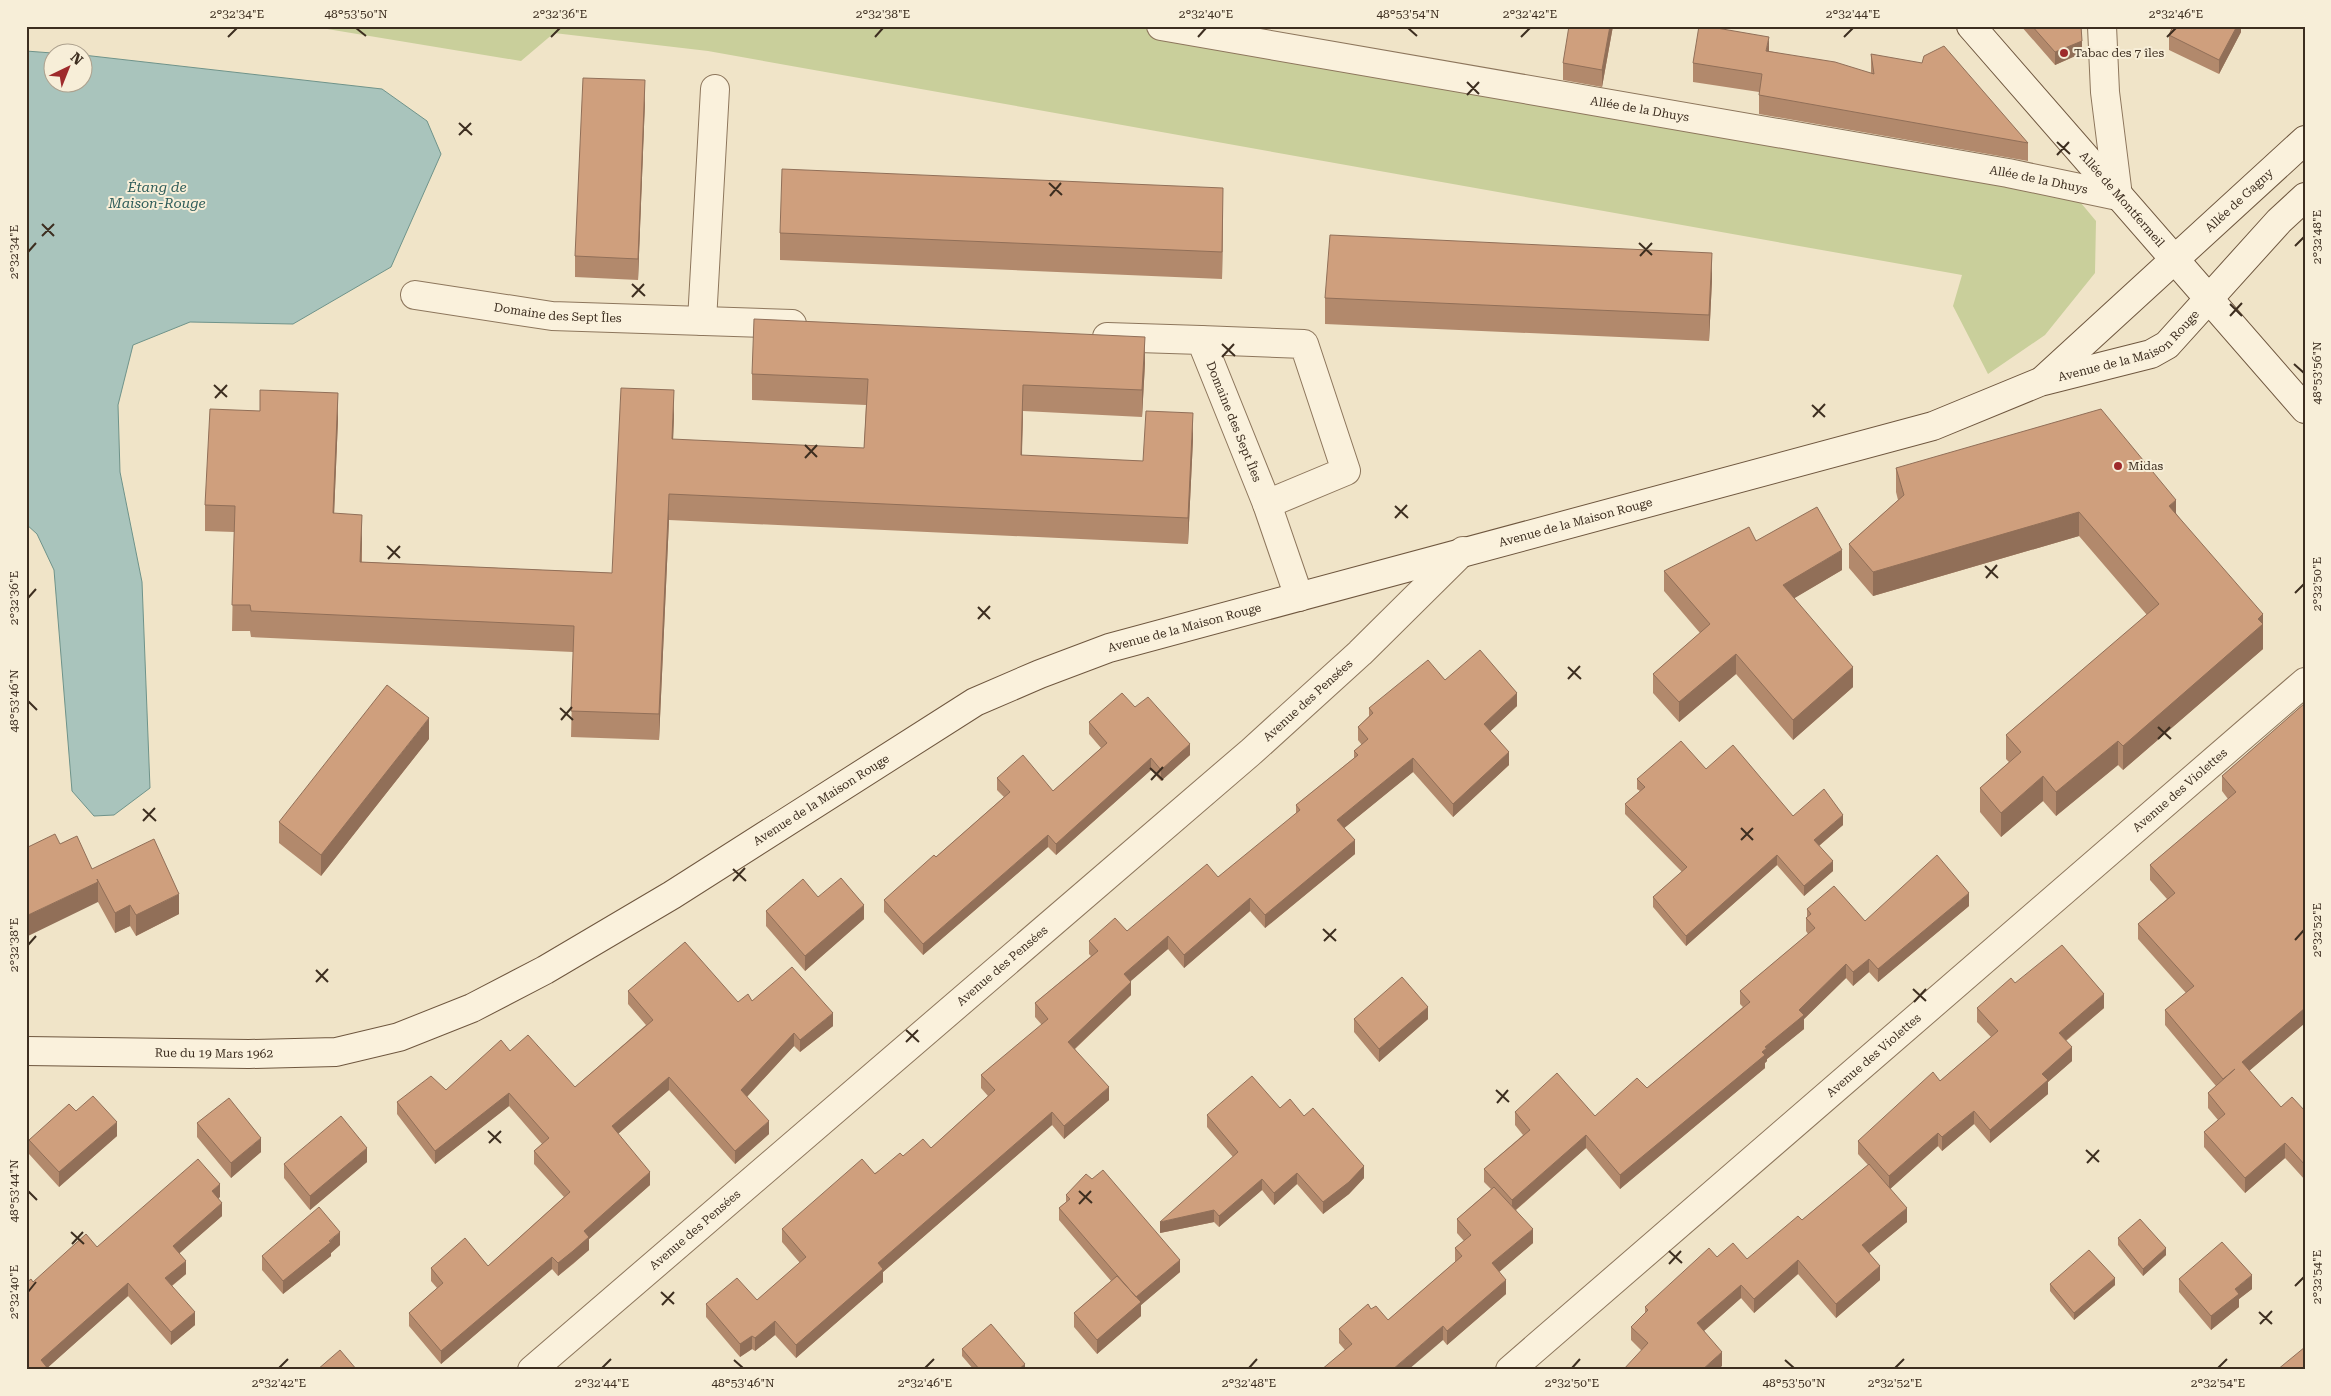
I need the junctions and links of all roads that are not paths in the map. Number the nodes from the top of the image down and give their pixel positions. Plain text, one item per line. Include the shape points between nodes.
1 (1161, 26) edge
2 (1971, 26) edge
3 (2102, 26) edge
4 (715, 89) dead end
5 (2305, 140) edge
6 (2118, 196) junction
7 (2305, 197) edge
8 (2174, 259) junction
9 (415, 295) dead end
10 (2208, 298) junction
11 (702, 321) junction
12 (822, 326) edge
13 (1081, 336) edge
14 (1201, 340) junction
15 (2040, 382) junction
16 (2305, 409) edge
17 (1267, 504) junction
18 (1463, 551) junction
19 (1300, 597) junction
20 (2305, 682) edge
21 (399, 1037) joint
22 (26, 1051) edge
23 (532, 1370) edge
24 (1510, 1370) edge

1 - 6 street, Allée de la Dhuys via 1998,171
2 - 6 street, Allée de Montfermeil
3 - 6 street via 2105,92
4 - 11 street
5 - 8 street, Allée de Gagny
6 - 8 street, Allée de Montfermeil
7 - 10 street
8 - 10 street, Allée de Montfermeil
8 - 15 street, Avenue de la Maison Rouge
9 - 11 street, Domaine des Sept Îles via 552,316
10 - 15 street, Avenue de la Maison Rouge via 2167,345 2151,354
10 - 16 street, Allée de Montfermeil
11 - 12 street, Domaine des Sept Îles
13 - 14 street
14 - 17 street, Domaine des Sept Îles
14 - 17 street via 1304,344 1346,471
15 - 18 street, Avenue de la Maison Rouge via 1933,426 1503,543
17 - 19 street, Domaine des Sept Îles
18 - 19 street, Avenue de la Maison Rouge
18 - 23 street, Avenue des Pensées via 1360,653 1252,751
19 - 21 street, Avenue de la Maison Rouge via 1109,648 975,702 672,895 545,970 472,1008
20 - 24 street, Avenue des Violettes
21 - 22 street, Rue du 19 Mars 1962 via 336,1052

